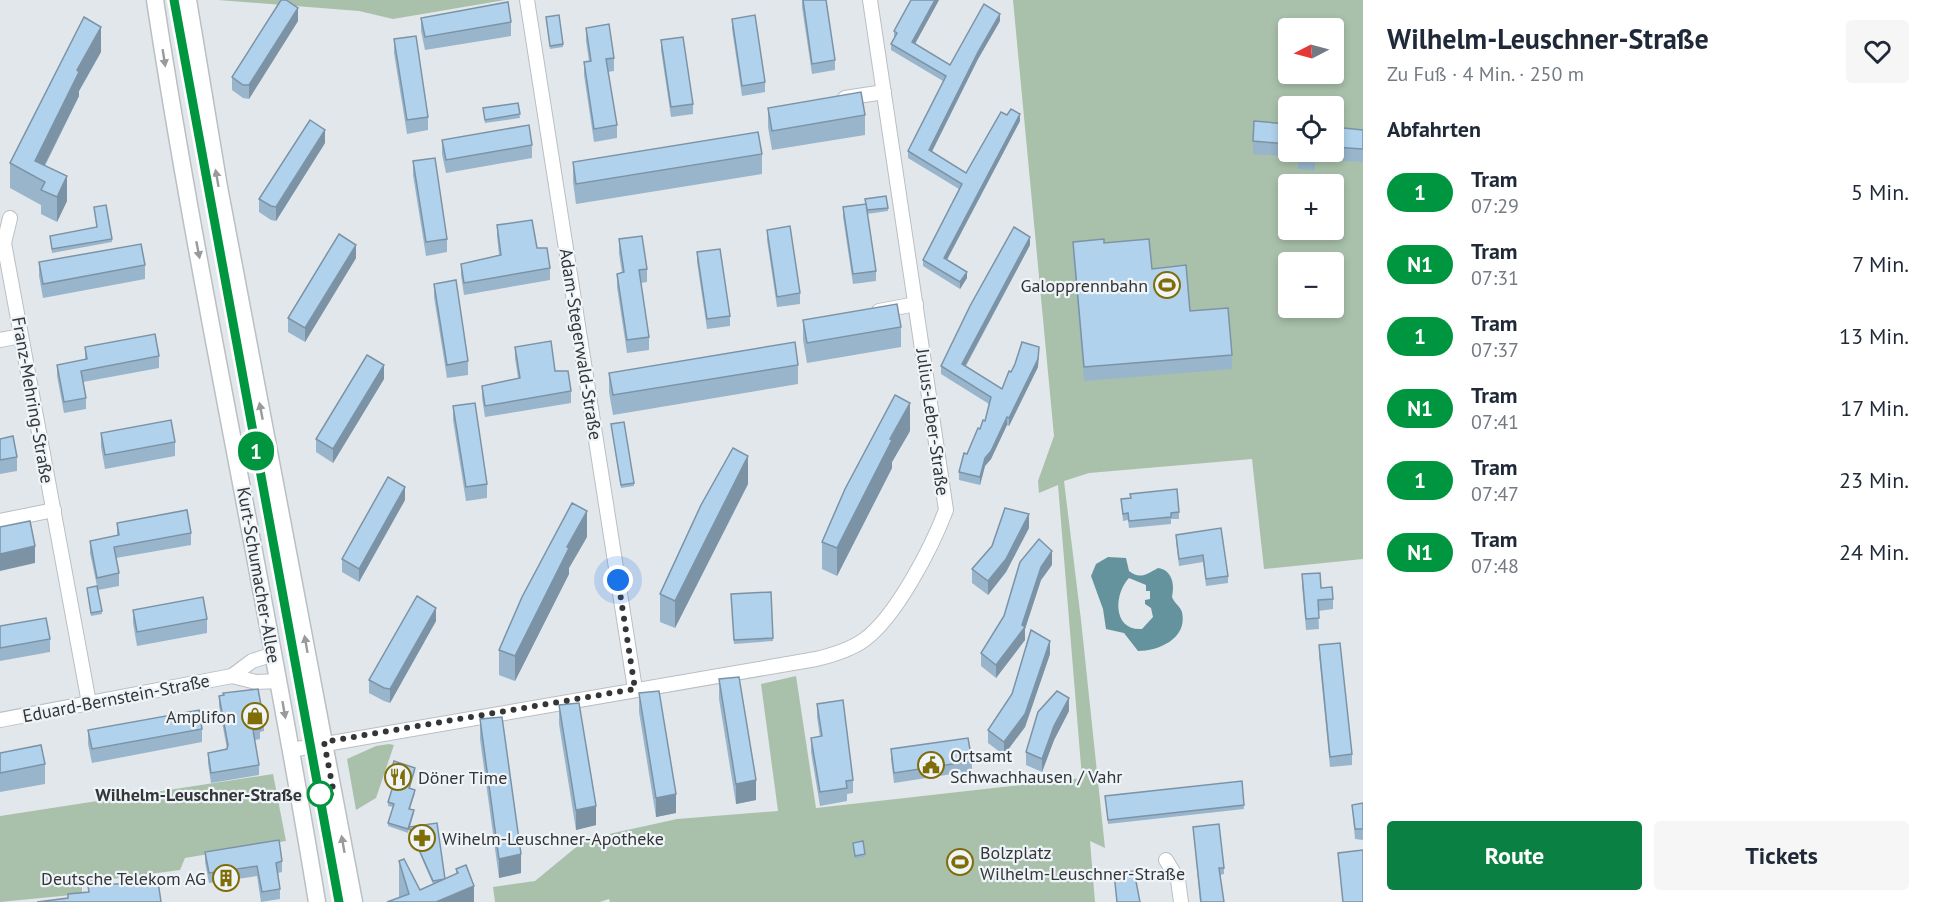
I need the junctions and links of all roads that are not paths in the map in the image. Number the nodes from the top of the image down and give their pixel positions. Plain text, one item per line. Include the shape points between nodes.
1 (155, 0) edge
2 (188, 0) edge
3 (527, 0) edge
4 (870, 0) edge
5 (884, 92) junction
6 (830, 101) edge
7 (10, 218) dead end
8 (916, 304) junction
9 (869, 313) edge
10 (21, 336) junction
11 (0, 340) edge
12 (54, 510) junction
13 (0, 520) edge
14 (274, 654) junction
15 (232, 676) junction
16 (279, 681) junction
17 (635, 689) junction
18 (89, 703) junction
19 (0, 720) edge
20 (324, 742) junction
21 (291, 750) junction
22 (1166, 860) dead end
23 (317, 902) edge
24 (354, 902) edge
25 (1181, 902) edge

1 -> 14 street, Kurt-Schumacher-Allee via 192,221
20 -> 2 street, Kurt-Schumacher-Allee via 219,187
3 - 17 street, Adam-Stegerwald-Straße
4 - 5 street, Julius-Leber-Straße
5 - 6 street
5 - 8 street, Julius-Leber-Straße
7 - 10 street, Franz-Mehring-Straße via 4,243
8 - 9 street
8 - 17 street, Julius-Leber-Straße via 946,510 936,537 888,616 848,649 780,666
10 - 11 street
10 - 12 street, Franz-Mehring-Straße
12 - 13 street
12 - 18 street, Franz-Mehring-Straße
14 - 15 street, Eduard-Bernstein-Straße via 247,664
14 - 16 street, Kurt-Schumacher-Allee
15 - 16 street, Eduard-Bernstein-Straße via 244,681
15 - 18 street, Eduard-Bernstein-Straße
16 -> 21 street, Kurt-Schumacher-Allee
17 - 20 street
18 - 19 street, Eduard-Bernstein-Straße
20 - 21 street
24 -> 20 street, Kurt-Schumacher-Allee
21 - 23 street, Kurt-Schumacher-Allee
22 - 25 street via 1178,880

